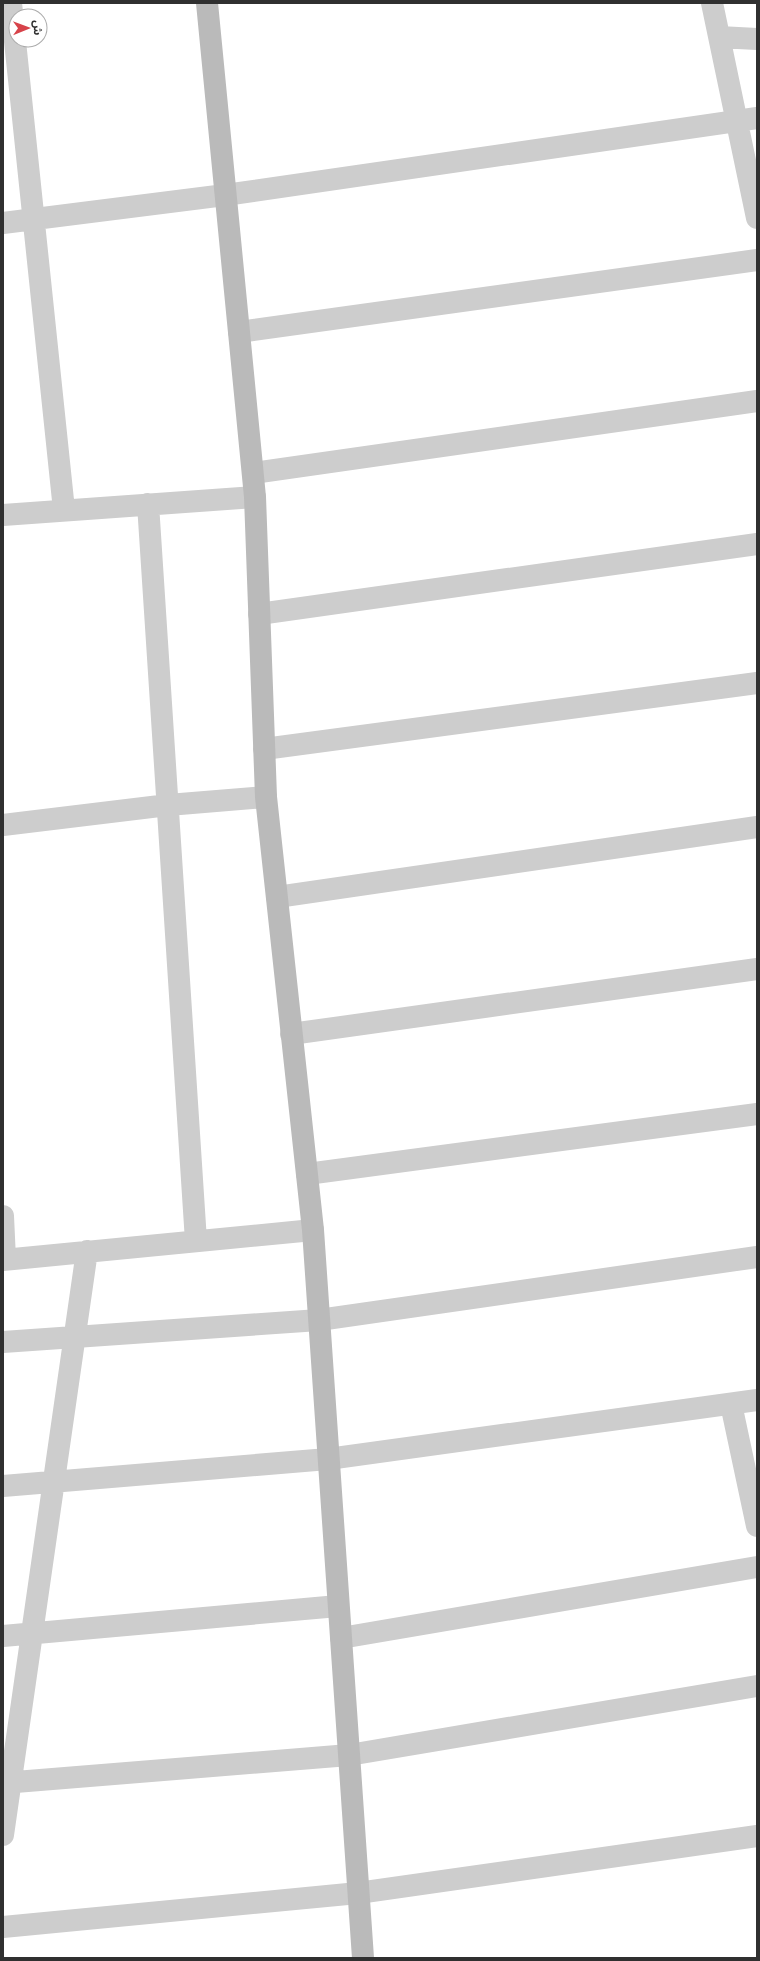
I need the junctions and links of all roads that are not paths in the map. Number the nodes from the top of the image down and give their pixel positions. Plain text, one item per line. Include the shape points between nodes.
1 (11, 3) edge
2 (208, 3) edge
3 (712, 3) edge
4 (719, 37) junction
5 (757, 39) edge
6 (747, 120) edge
7 (225, 195) junction
8 (757, 218) edge
9 (33, 220) junction
10 (3, 223) edge
11 (757, 260) edge
12 (239, 332) junction
13 (757, 401) edge
14 (253, 473) junction
15 (255, 497) junction
16 (148, 504) junction
17 (64, 510) junction
18 (3, 515) edge
19 (757, 544) edge
20 (259, 614) junction
21 (757, 683) edge
22 (264, 749) junction
23 (266, 797) junction
24 (168, 805) junction
25 (3, 825) edge
26 (757, 827) edge
27 (277, 897) junction
28 (757, 969) edge
29 (292, 1034) junction
30 (757, 1114) edge
31 (307, 1174) junction
32 (3, 1216) edge
33 (313, 1230) junction
34 (196, 1241) junction
35 (87, 1251) junction
36 (757, 1257) edge
37 (4, 1260) edge
38 (319, 1320) junction
39 (75, 1336) junction
40 (3, 1342) edge
41 (757, 1400) edge
42 (731, 1404) junction
43 (328, 1459) junction
44 (53, 1482) junction
45 (3, 1486) edge
46 (757, 1526) edge
47 (757, 1567) edge
48 (338, 1606) junction
49 (32, 1633) junction
50 (3, 1636) edge
51 (340, 1638) junction
52 (757, 1686) edge
53 (349, 1755) junction
54 (7, 1782) edge
55 (3, 1835) edge
56 (757, 1836) edge
57 (358, 1893) junction
58 (3, 1927) edge
59 (363, 1958) edge

1 - 9 street
2 - 7 street
3 - 4 street
4 - 5 street
4 - 6 street
6 - 7 street
6 - 8 street
7 - 9 street
7 - 12 street
9 - 10 street
9 - 17 street
11 - 12 street
12 - 14 street
13 - 14 street
14 - 15 street
15 - 16 street
15 - 20 street
16 - 17 street
16 - 24 street
17 - 18 street
19 - 20 street
20 - 22 street
21 - 22 street
22 - 23 street
23 - 24 street
23 - 27 street
24 - 25 street
24 - 34 street
26 - 27 street
27 - 29 street
28 - 29 street
29 - 31 street
30 - 31 street
31 - 33 street
32 - 37 street
33 - 34 street
33 - 38 street
34 - 35 street
35 - 37 street
35 - 39 street
36 - 38 street
38 - 39 street
38 - 43 street
39 - 40 street
39 - 44 street
41 - 42 street
42 - 43 street
42 - 46 street
43 - 44 street
43 - 48 street
44 - 45 street
44 - 49 street
47 - 51 street
48 - 49 street
48 - 51 street
49 - 50 street
49 - 54 street
51 - 53 street
52 - 53 street
53 - 54 street
53 - 57 street
54 - 55 street
56 - 57 street
57 - 58 street
57 - 59 street

